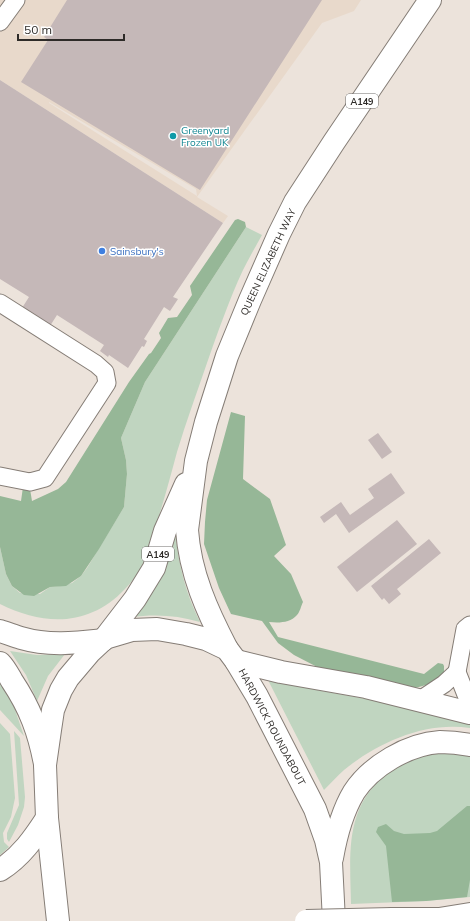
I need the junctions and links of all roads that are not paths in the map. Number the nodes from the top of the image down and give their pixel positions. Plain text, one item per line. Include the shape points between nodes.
1 (16, 0) edge
2 (430, 0) edge
3 (0, 22) edge
4 (0, 303) edge
5 (196, 461) junction
6 (0, 476) edge
7 (470, 625) edge
8 (0, 631) edge
9 (104, 639) junction
10 (231, 655) junction
11 (0, 663) edge
12 (457, 672) junction
13 (420, 700) junction
14 (470, 705) edge
15 (470, 713) edge
16 (470, 745) edge
17 (45, 765) junction
18 (47, 818) junction
19 (331, 862) junction
20 (0, 870) edge
21 (470, 914) edge
22 (443, 920) edge
23 (58, 921) edge
24 (306, 921) edge
25 (334, 921) edge

1 - 3 lane
2 - 5 main road, QUEEN ELIZABETH WAY / A149 via 295,202 227,356
4 - 6 lane via 96,364 105,372 107,383 45,478 30,482
5 - 9 main road, QUEEN ELIZABETH WAY / A149 via 165,531 154,568 135,599
5 - 10 main road, QUEEN ELIZABETH WAY / A149 via 187,530 189,551 202,597
7 - 12 lane via 465,629
8 - 9 main road via 40,642 74,643
9 - 10 main road via 132,630 157,629 206,639
9 - 17 main road via 76,667 61,690 53,710
10 - 13 main road via 281,672 366,687
10 - 19 main road, HARDWICK ROUNDABOUT via 257,696 315,810
11 - 17 main road via 24,698 35,724
12 - 13 lane
12 - 14 lane
13 - 15 main road
16 - 19 main road via 438,742 397,755 377,767 354,792 335,838
17 - 18 main road
18 - 20 main road via 19,856
18 - 23 main road
19 - 25 main road, HARDWICK ROUNDABOUT
21 - 22 main road
22 - 24 main road, bridge

